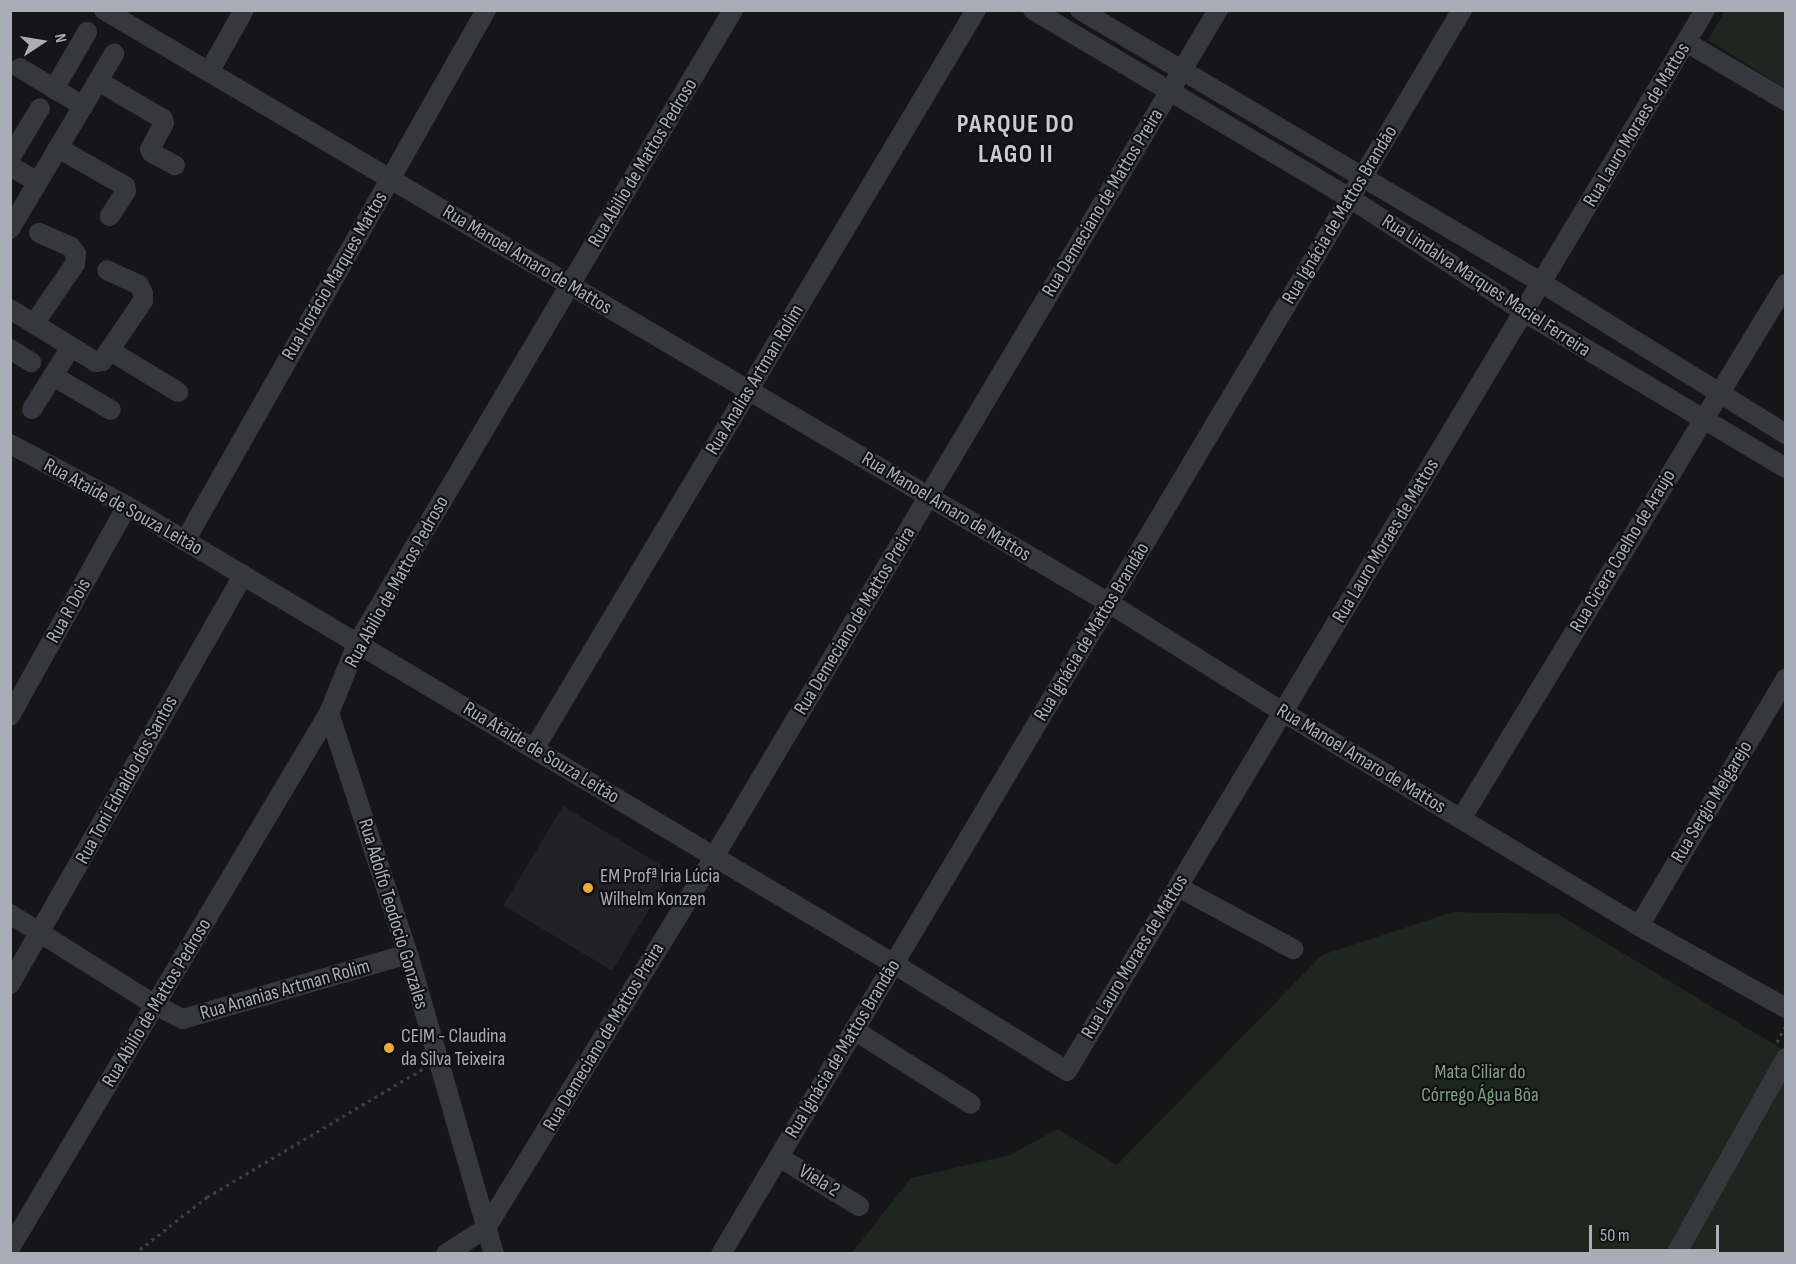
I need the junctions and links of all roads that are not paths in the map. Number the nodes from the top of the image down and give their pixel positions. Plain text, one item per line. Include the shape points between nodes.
1 (104, 10) edge
2 (244, 10) edge
3 (486, 10) edge
4 (733, 10) edge
5 (976, 10) edge
6 (1033, 10) edge
7 (1080, 10) edge
8 (1218, 10) edge
9 (1462, 10) edge
10 (1705, 10) edge
11 (87, 32) dead end
12 (1686, 42) junction
13 (114, 54) dead end
14 (20, 68) dead end
15 (1183, 70) junction
16 (209, 72) junction
17 (98, 81) junction
18 (54, 89) junction
19 (1165, 99) junction
20 (1785, 101) edge
21 (83, 106) junction
22 (40, 108) dead end
23 (58, 148) junction
24 (10, 158) edge
25 (175, 165) dead end
26 (10, 166) edge
27 (1363, 177) junction
28 (390, 179) junction
29 (38, 182) junction
30 (1350, 198) junction
31 (110, 216) dead end
32 (12, 222) edge
33 (39, 233) dead end
34 (107, 270) dead end
35 (1542, 283) junction
36 (1785, 284) edge
37 (570, 285) junction
38 (10, 309) edge
39 (1524, 312) junction
40 (34, 324) junction
41 (70, 347) junction
42 (10, 349) edge
43 (110, 350) junction
44 (31, 362) dead end
45 (53, 376) junction
46 (178, 393) dead end
47 (754, 393) junction
48 (1719, 394) junction
49 (32, 409) dead end
50 (111, 410) dead end
51 (1702, 420) junction
52 (1785, 434) edge
53 (12, 450) edge
54 (1785, 468) edge
55 (928, 496) junction
56 (127, 506) junction
57 (185, 541) junction
58 (243, 575) junction
59 (1103, 599) junction
60 (357, 644) junction
61 (1785, 678) edge
62 (1283, 712) junction
63 (329, 714) junction
64 (10, 716) edge
65 (534, 749) junction
66 (1461, 819) junction
67 (716, 855) junction
68 (1178, 887) junction
69 (10, 914) edge
70 (1639, 926) junction
71 (41, 932) junction
72 (1293, 949) dead end
73 (887, 960) junction
74 (408, 961) junction
75 (10, 984) edge
76 (155, 1005) junction
77 (1785, 1008) edge
78 (854, 1030) junction
79 (1785, 1058) edge
80 (1067, 1071) joint
81 (971, 1104) dead end
82 (779, 1157) junction
83 (859, 1206) dead end
84 (490, 1241) edge
85 (10, 1248) edge
86 (446, 1254) edge
87 (721, 1254) edge
88 (1676, 1254) edge

1 - 16 street, Rua Manoel Amaro de Mattos
2 - 16 street
3 - 28 street, Rua Horácio Marques Mattos
4 - 37 street, Rua Abilio de Mattos Pedroso
5 - 47 street, Rua Analias Artman Rolim
6 - 19 street, Rua Lindalva Marques Maciel Ferreira
7 - 15 street, Rua Lindalva Marques Maciel Ferreira
8 - 15 street, Rua Demeciano de Mattos Preira
9 - 27 street, Rua Ignácia de Mattos Brandão
10 - 12 street, Rua Lauro Moraes de Mattos
11 - 18 street
12 - 20 street
12 - 35 street, Rua Lauro Moraes de Mattos
13 - 17 street
14 - 18 street
15 - 19 street, Rua Demeciano de Mattos Preira
15 - 27 street, Rua Lindalva Marques Maciel Ferreira
16 - 28 street, Rua Manoel Amaro de Mattos
17 - 21 street
17 - 25 street via 163,119 150,148 152,153
18 - 21 street
19 - 30 street, Rua Lindalva Marques Maciel Ferreira
19 - 55 street, Rua Demeciano de Mattos Preira
21 - 23 street
22 - 24 street
23 - 29 street
23 - 31 street via 125,186
26 - 29 street
27 - 30 street, Rua Ignácia de Mattos Brandão
27 - 35 street, Rua Lindalva Marques Maciel Ferreira
28 - 37 street, Rua Manoel Amaro de Mattos
28 - 57 street, Rua Horácio Marques Mattos
29 - 32 street
30 - 39 street, Rua Lindalva Marques Maciel Ferreira
30 - 59 street, Rua Ignácia de Mattos Brandão
33 - 40 street via 71,247 76,254 75,264
34 - 43 street via 139,285 143,293 143,301
35 - 39 street, Rua Lauro Moraes de Mattos
35 - 48 street, Rua Lindalva Marques Maciel Ferreira
36 - 48 street, Rua Cicera Coelho de Araujo
37 - 47 street, Rua Manoel Amaro de Mattos
37 - 60 street, Rua Abilio de Mattos Pedroso
38 - 40 street
39 - 51 street, Rua Lindalva Marques Maciel Ferreira
39 - 62 street, Rua Lauro Moraes de Mattos
40 - 41 street
41 - 43 street via 96,362 102,361
41 - 45 street
42 - 44 street
43 - 46 street
45 - 49 street
45 - 50 street
47 - 55 street, Rua Manoel Amaro de Mattos
47 - 65 street, Rua Analias Artman Rolim
48 - 51 street, Rua Cicera Coelho de Araujo
48 - 52 street, Rua Lindalva Marques Maciel Ferreira
51 - 54 street, Rua Lindalva Marques Maciel Ferreira
51 - 66 street, Rua Cicera Coelho de Araujo
53 - 56 street, Rua Ataide de Souza Leitão
55 - 59 street, Rua Manoel Amaro de Mattos
55 - 67 street, Rua Demeciano de Mattos Preira
56 - 57 street, Rua Ataide de Souza Leitão
56 - 64 street, Rua R Dois
57 - 58 street, Rua Ataide de Souza Leitão
58 - 60 street, Rua Ataide de Souza Leitão
58 - 71 street, Rua Toni Ednaldo dos Santos
59 - 62 street, Rua Manoel Amaro de Mattos
59 - 73 street, Rua Ignácia de Mattos Brandão
60 - 63 street, Rua Abilio de Mattos Pedroso
60 - 65 street, Rua Ataide de Souza Leitão
61 - 70 street, Rua Sergio Melgarejo
62 - 66 street, Rua Manoel Amaro de Mattos
62 - 68 street, Rua Lauro Moraes de Mattos
63 - 74 street, Rua Adolfo Teodocio Gonzales
63 - 76 street, Rua Abilio de Mattos Pedroso
65 - 67 street, Rua Ataide de Souza Leitão
66 - 70 street, Rua Manoel Amaro de Mattos
67 - 73 street, Rua Ataide de Souza Leitão
67 - 84 street, Rua Demeciano de Mattos Preira
68 - 72 street
68 - 80 street, Rua Lauro Moraes de Mattos
69 - 71 street, Rua Ananias Artman Rolim
70 - 77 street, Rua Manoel Amaro de Mattos
71 - 75 street, Rua Toni Ednaldo dos Santos
71 - 76 street, Rua Ananias Artman Rolim
73 - 78 street, Rua Ignácia de Mattos Brandão
73 - 80 street, Rua Ataide de Souza Leitão
74 - 76 street, Rua Ananias Artman Rolim via 183,1019
74 - 84 street, Rua Adolfo Teodocio Gonzales
76 - 85 street, Rua Abilio de Mattos Pedroso
78 - 81 street
78 - 82 street, Rua Ignácia de Mattos Brandão
79 - 88 street
82 - 83 street, Viela 2
82 - 87 street, Rua Ignácia de Mattos Brandão
84 - 86 street

